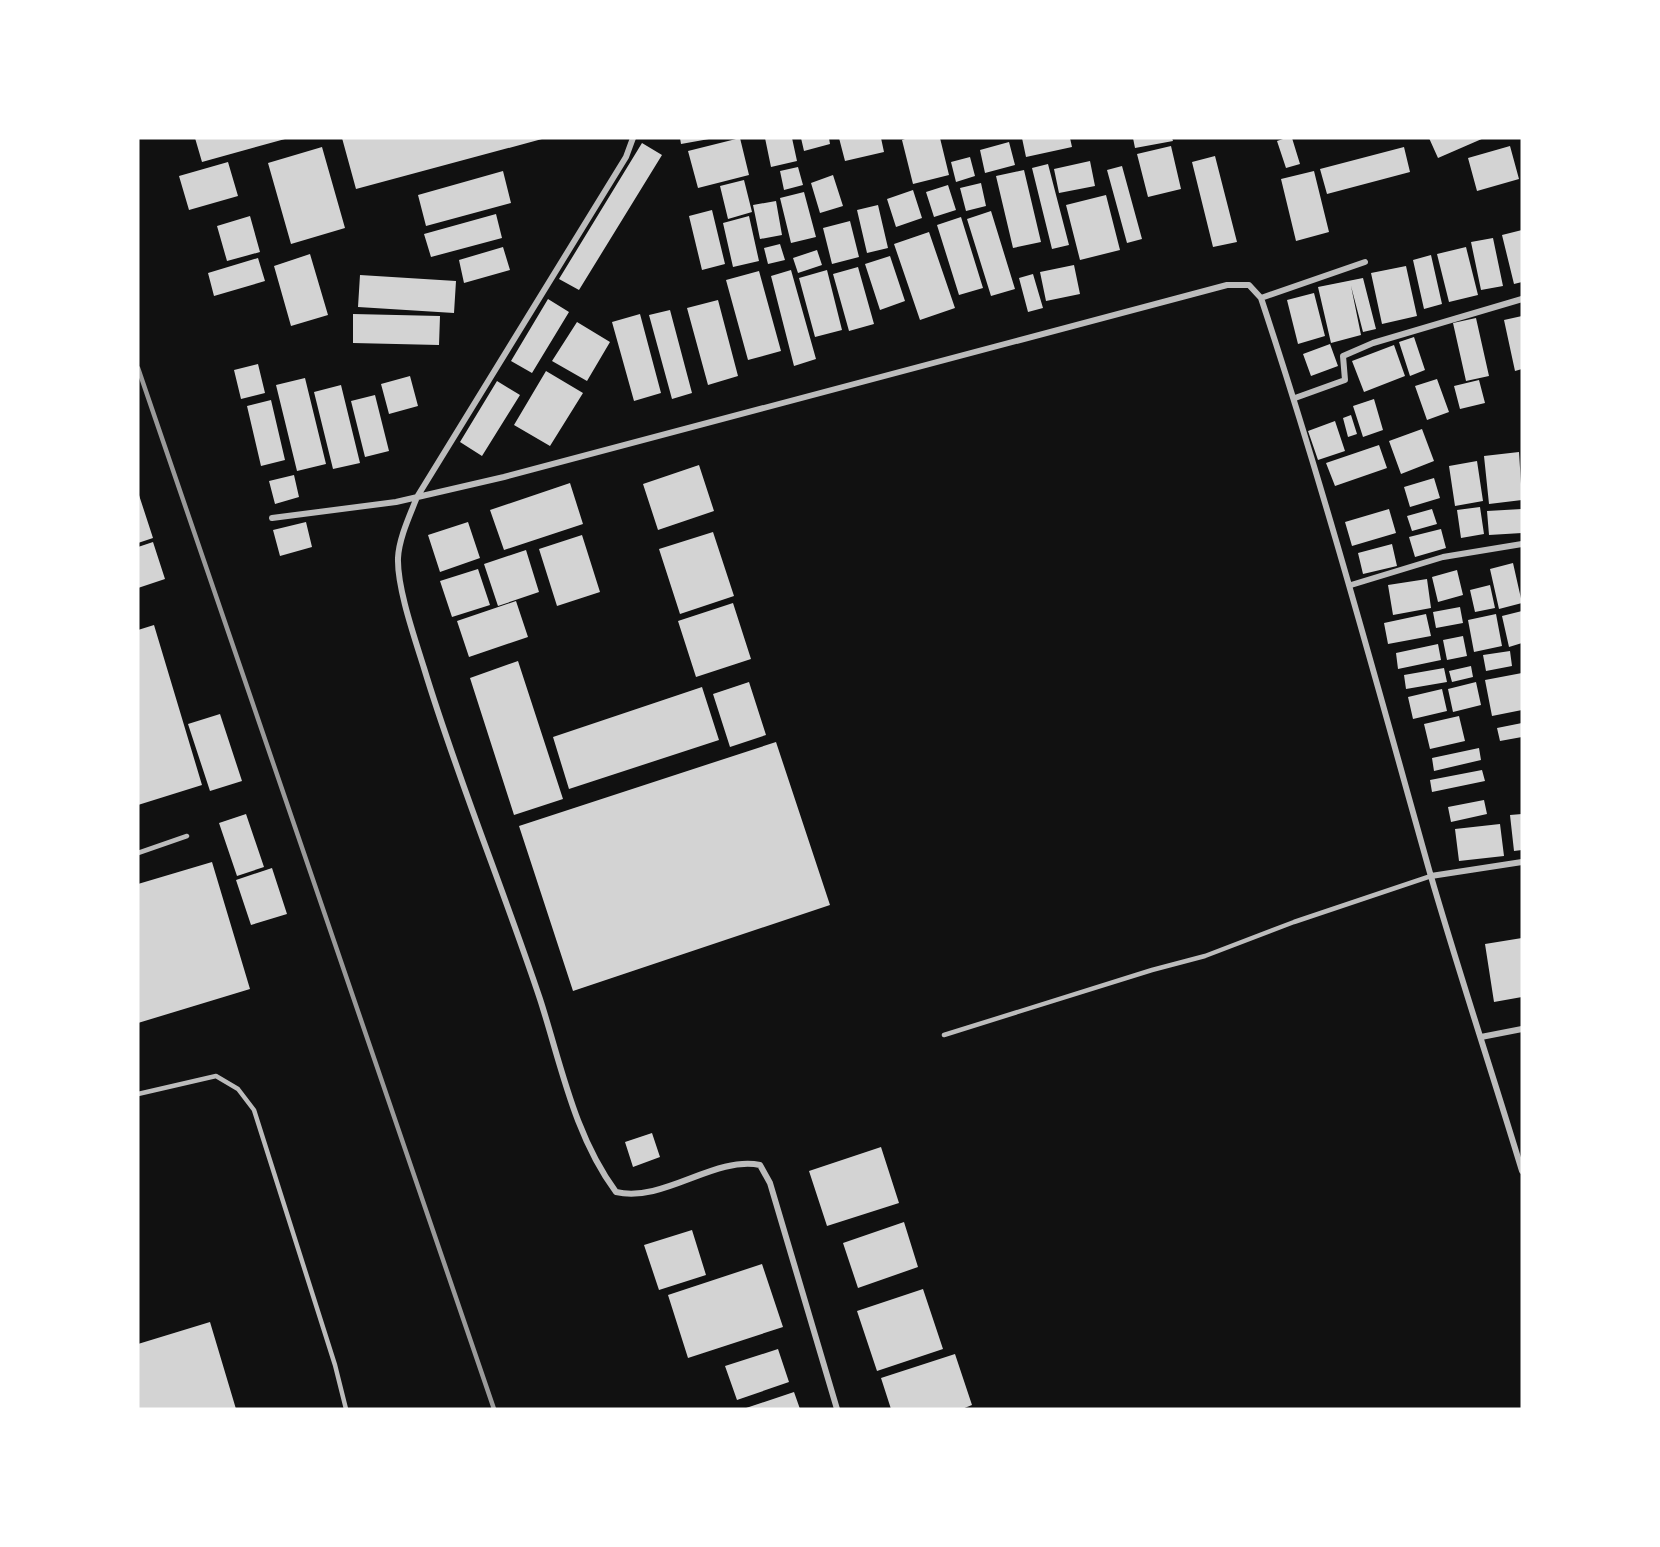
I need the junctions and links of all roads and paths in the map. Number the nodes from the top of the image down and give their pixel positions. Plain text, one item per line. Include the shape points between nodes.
1 (633, 138) edge
2 (1365, 262) dead end
3 (1261, 298) junction
4 (1522, 298) edge
5 (1294, 398) junction
6 (417, 497) junction
7 (272, 518) dead end
8 (1522, 544) edge
9 (1351, 585) junction
10 (187, 836) dead end
11 (138, 853) edge
12 (1522, 862) edge
13 (1431, 876) junction
14 (1522, 1029) edge
15 (944, 1035) dead end
16 (1481, 1037) junction
17 (138, 1094) edge
18 (1522, 1171) edge
19 (346, 1409) edge
20 (837, 1409) edge

1 - 6 street via 626,157
2 - 3 street
3 - 5 street
3 - 6 street via 1249,285 1227,285
4 - 5 street via 1353,351 1343,356 1345,380
5 - 9 street
6 - 7 street
6 - 20 street via 398,559 406,606 449,751 540,999 568,1097 582,1129 605,1178 616,1192 628,1195 736,1165 760,1165 770,1182
8 - 9 street via 1443,557
9 - 13 street
10 - 11 lane
12 - 13 street
13 - 15 lane via 1205,956
13 - 16 street
14 - 16 street
16 - 18 street
17 - 19 lane via 216,1076 238,1089 254,1110

